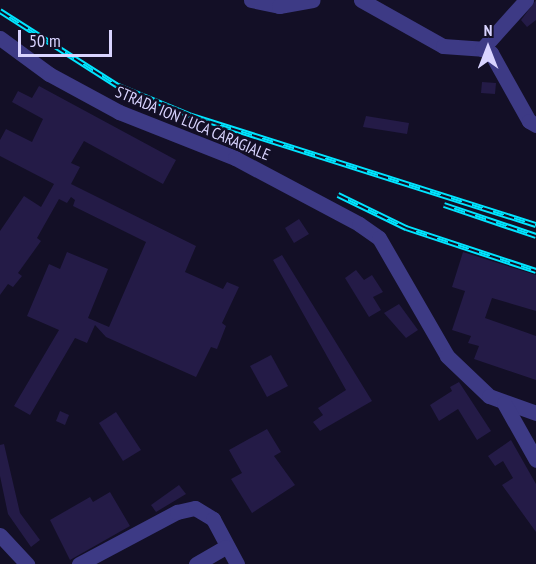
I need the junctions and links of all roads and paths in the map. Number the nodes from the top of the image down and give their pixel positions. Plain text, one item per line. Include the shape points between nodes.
1 (251, 0) edge
2 (312, 0) edge
3 (361, 0) edge
4 (526, 0) edge
5 (0, 38) edge
6 (482, 49) junction
7 (536, 125) edge
8 (504, 403) junction
9 (536, 414) edge
10 (536, 460) edge
11 (0, 535) edge
12 (226, 547) junction
13 (27, 564) edge
14 (79, 564) edge
15 (196, 564) edge
16 (237, 564) edge

1 - 2 street via 295,6
3 - 6 street via 443,46
4 - 6 street
5 - 8 street, STRADA ION LUCA CARAGIALE via 49,74 119,112 235,158 327,205 379,238 447,356 489,396
6 - 7 street via 504,70 529,121
8 - 9 street, STRADA ION LUCA CARAGIALE
8 - 10 street, STRADA ION LUCA CARAGIALE
11 - 13 street
12 - 14 street via 213,519 195,508 177,512
12 - 15 street
12 - 16 street

